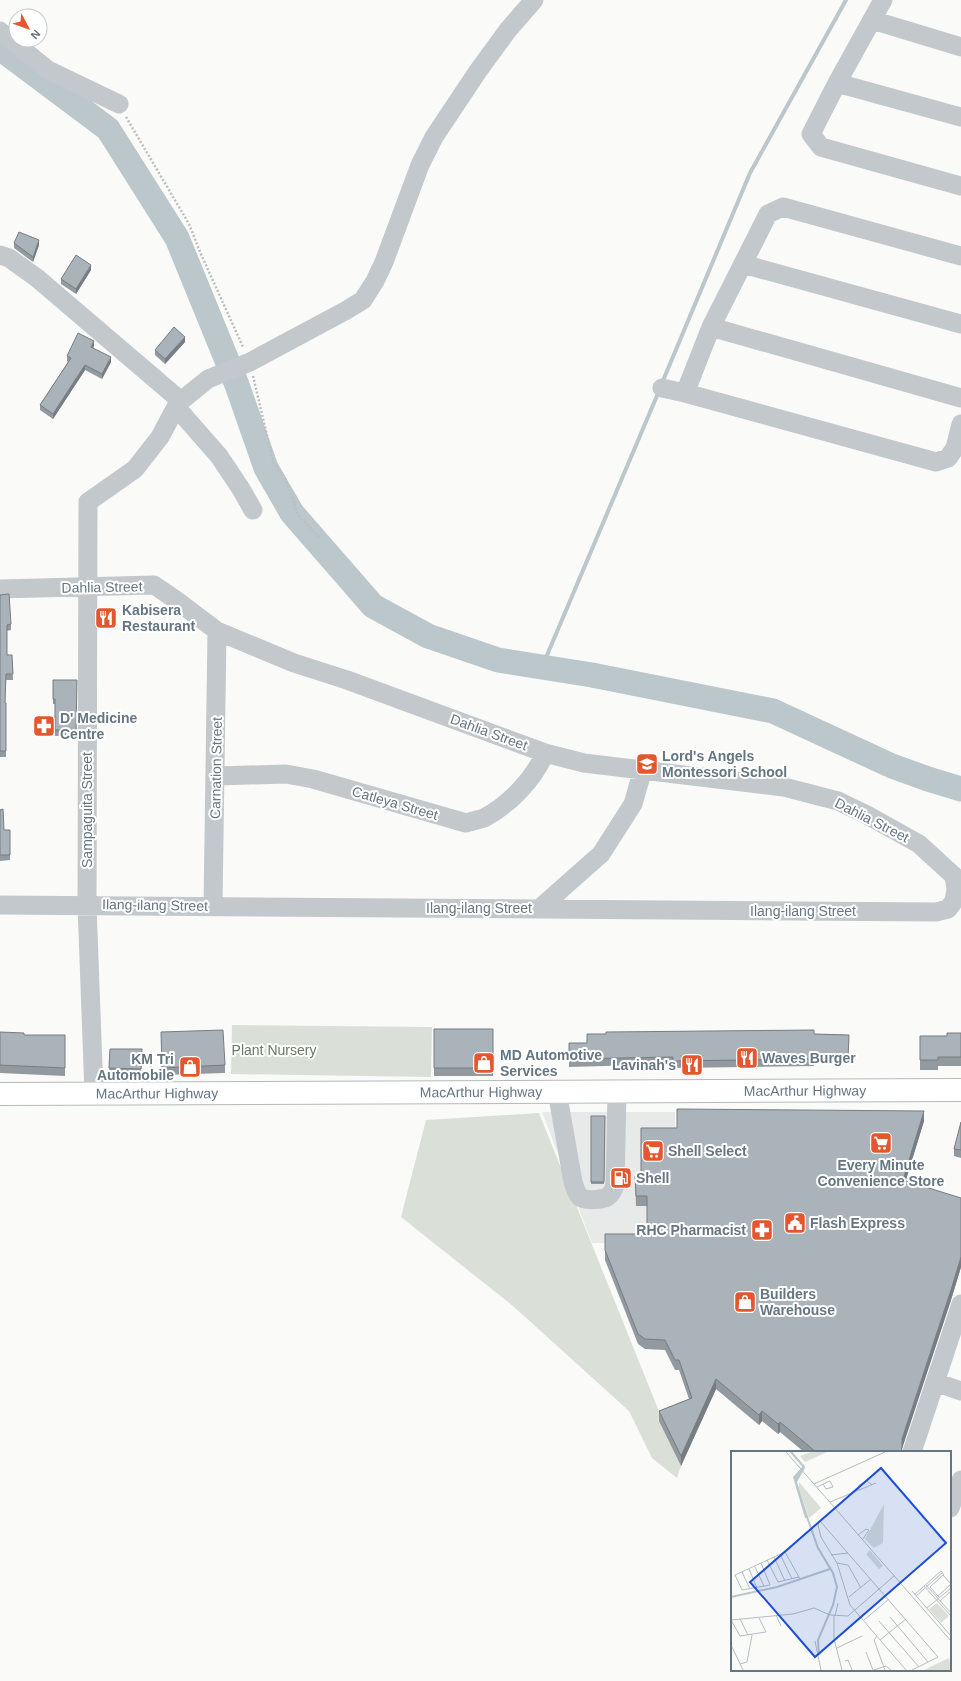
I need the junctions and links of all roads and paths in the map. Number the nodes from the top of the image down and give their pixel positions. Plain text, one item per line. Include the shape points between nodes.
1 (534, 0) edge
2 (883, 0) edge
3 (872, 20) junction
4 (0, 31) edge
5 (961, 47) edge
6 (838, 83) junction
7 (119, 104) joint
8 (961, 116) edge
9 (961, 186) edge
10 (0, 255) edge
11 (961, 256) edge
12 (743, 264) junction
13 (961, 324) edge
14 (711, 327) junction
15 (248, 363) junction
16 (662, 388) dead end
17 (685, 393) junction
18 (961, 398) edge
19 (178, 404) junction
20 (961, 424) edge
21 (253, 510) dead end
22 (319, 537) dead end
23 (88, 587) junction
24 (0, 589) edge
25 (217, 631) junction
26 (545, 753) junction
27 (643, 769) junction
28 (216, 776) junction
29 (954, 902) joint
30 (0, 905) edge
31 (87, 905) junction
32 (213, 906) junction
33 (540, 908) junction
34 (961, 1090) edge
35 (557, 1091) junction
36 (617, 1092) junction
37 (94, 1093) junction
38 (0, 1094) edge
39 (960, 1309) edge
40 (935, 1382) junction
41 (961, 1391) edge
42 (912, 1451) edge
43 (961, 1480) edge
44 (951, 1505) edge

1 - 15 street, Sampaguita Street via 478,71 434,137 420,165 384,262 362,300
2 - 3 street
3 - 5 street
3 - 6 street
4 - 7 street via 48,70
6 - 8 street
6 - 9 street via 811,134 821,147
7 - 15 path via 189,224
10 - 19 street via 9,258 37,278
11 - 12 street via 783,207 768,214
12 - 13 street
12 - 14 street
14 - 17 street
14 - 18 street
15 - 19 street, Sampaguita Street via 208,379
15 - 22 path via 273,461 286,480 298,515
16 - 17 street
17 - 20 street via 936,462 948,458 955,448
19 - 21 street via 219,456
19 - 23 street, Sampaguita Street via 160,437 135,469 88,502
23 - 24 street, Dahlia Street
23 - 25 street, Dahlia Street via 154,585
23 - 31 street, Sampaguita Street
25 - 26 street, Dahlia Street via 294,663
25 - 28 street, Carnation Street
26 - 27 street, Dahlia Street via 584,763
26 - 28 street, Catleya Street via 540,764 516,794 497,810 466,823 313,779 286,774
27 - 29 street, Dahlia Street via 784,787 838,801 919,844 954,876
27 - 33 street via 633,804 601,854
28 - 32 street, Carnation Street
29 - 33 street, Ilang-ilang Street via 948,909 936,912
30 - 31 street, Ilang-ilang Street
31 - 32 street, Ilang-ilang Street
31 - 37 street, Sampaguita Street
32 - 33 street, Ilang-ilang Street
34 - 36 highway, MacArthur Highway
35 - 36 highway, MacArthur Highway
35 - 36 street via 573,1182 577,1193 586,1200 606,1197 613,1191
35 - 37 highway, MacArthur Highway
37 - 38 highway, MacArthur Highway
39 - 40 street
40 - 41 street
40 - 42 street
43 - 44 street

